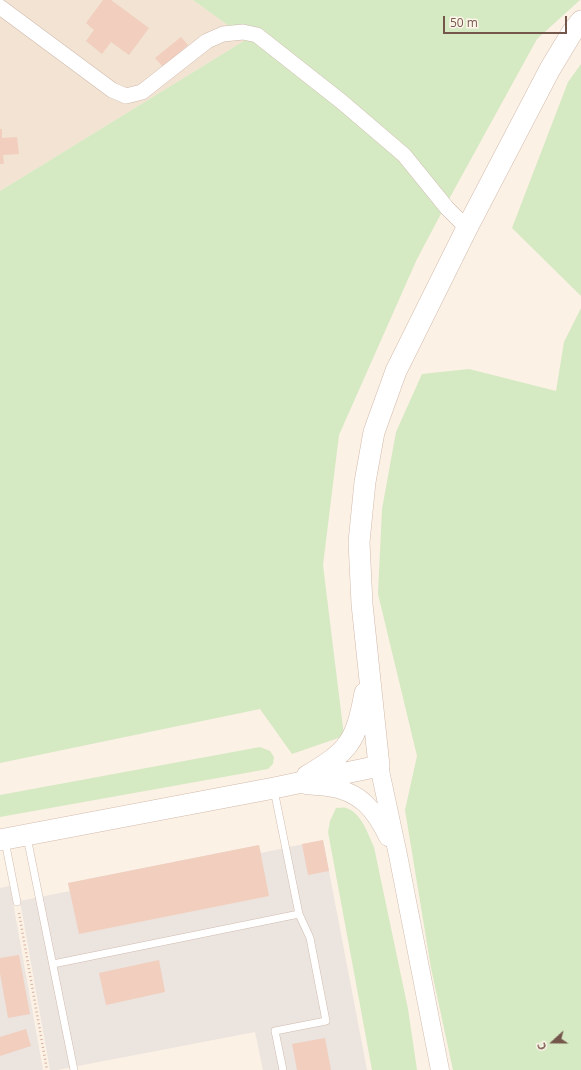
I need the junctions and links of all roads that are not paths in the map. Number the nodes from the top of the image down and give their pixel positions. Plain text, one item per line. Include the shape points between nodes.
1 (0, 7) edge
2 (581, 21) edge
3 (468, 228) junction
4 (369, 674) junction
5 (379, 766) junction
6 (295, 784) junction
7 (274, 788) junction
8 (27, 834) junction
9 (2, 839) edge
10 (398, 855) junction
11 (17, 902) dead end
12 (300, 914) junction
13 (53, 964) junction
14 (74, 1070) edge
15 (283, 1070) edge
16 (440, 1070) edge

1 - 3 street via 112,90 126,96 142,92 207,41 223,34 243,32 258,35 404,155 447,208
2 - 3 main road via 550,69
3 - 4 main road via 396,371 374,432 365,482 359,542
4 - 5 main road
4 - 6 main road via 362,714 349,744 332,760
5 - 6 main road
5 - 10 street
6 - 7 main road
6 - 10 street via 330,787 352,793 367,804 380,821
7 - 8 main road
7 - 12 lane
8 - 9 main road
8 - 13 lane
9 - 11 lane
10 - 16 street
12 - 13 lane
12 - 15 lane via 310,938 326,1021 275,1031
13 - 14 lane

